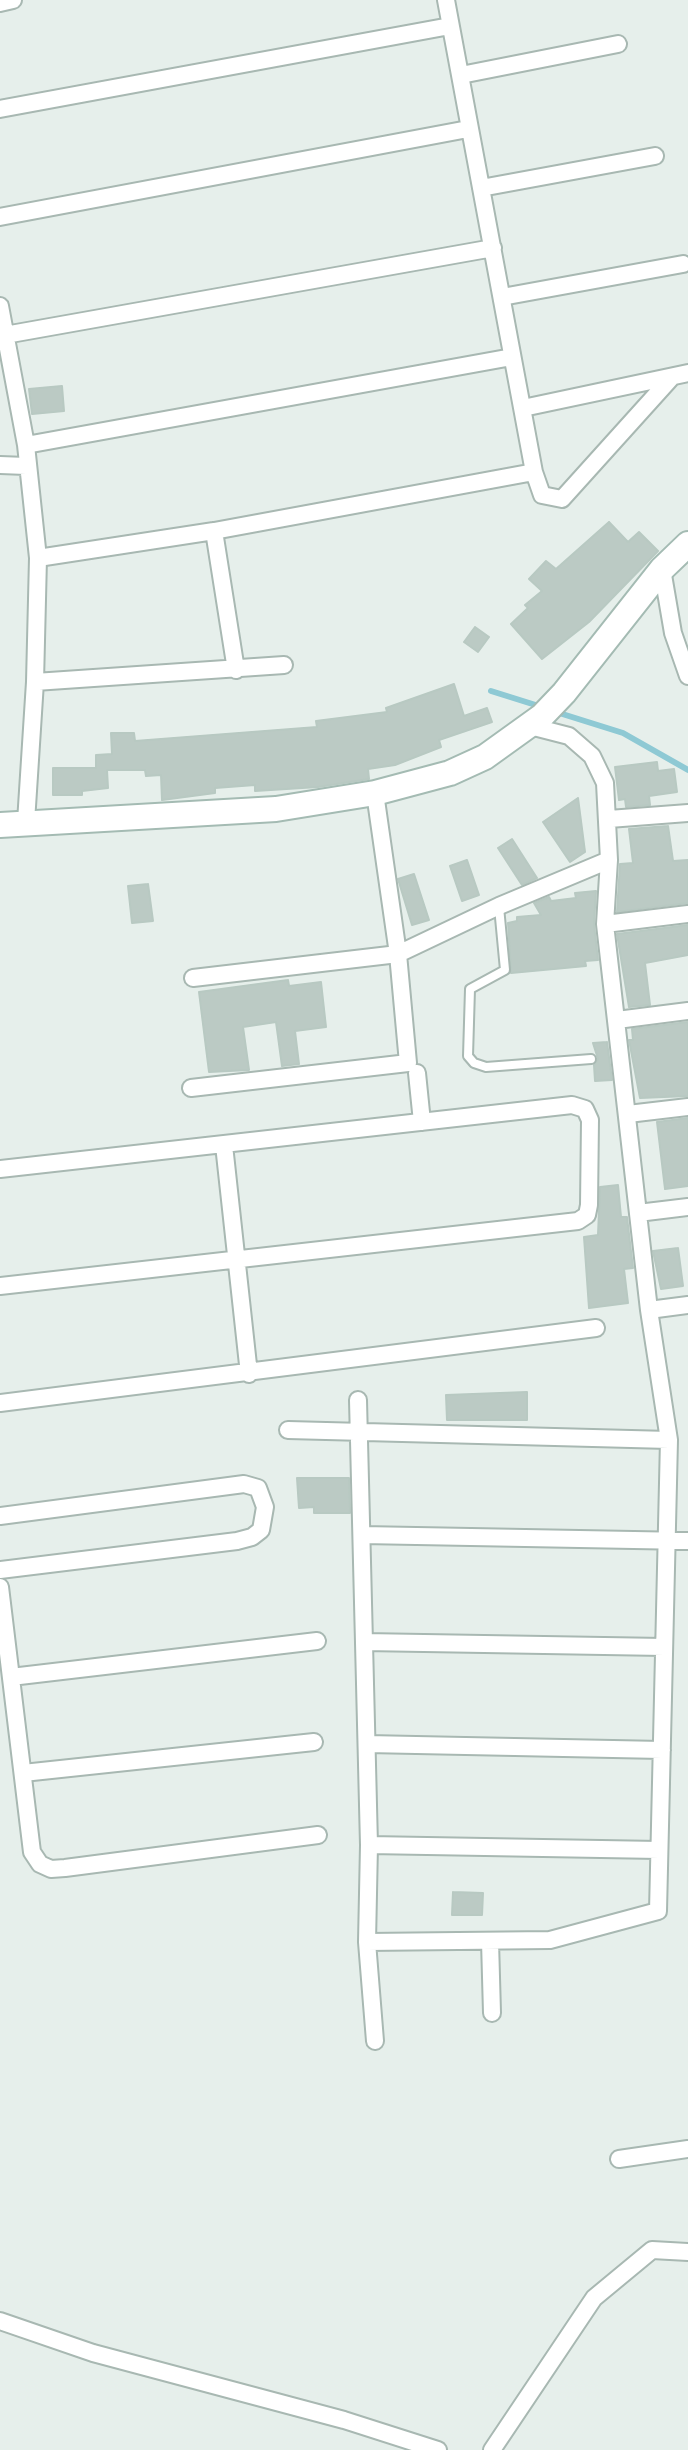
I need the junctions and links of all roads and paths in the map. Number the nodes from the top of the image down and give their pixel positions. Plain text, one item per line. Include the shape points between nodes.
1 (13, 0) edge
2 (446, 0) edge
3 (0, 3) edge
4 (450, 26) junction
5 (618, 44) dead end
6 (461, 75) junction
7 (0, 109) edge
8 (468, 129) junction
9 (655, 156) dead end
10 (481, 188) junction
11 (0, 217) edge
12 (493, 248) junction
13 (683, 264) dead end
14 (502, 297) junction
15 (0, 306) edge
16 (5, 335) junction
17 (512, 357) junction
18 (680, 375) edge
19 (523, 408) junction
20 (26, 445) junction
21 (0, 465) edge
22 (26, 466) junction
23 (534, 472) junction
24 (214, 531) junction
25 (688, 544) edge
26 (38, 558) junction
27 (662, 569) junction
28 (284, 665) dead end
29 (236, 670) junction
30 (688, 676) edge
31 (35, 682) junction
32 (536, 721) junction
33 (375, 793) junction
34 (688, 813) edge
35 (609, 819) junction
36 (26, 822) junction
37 (0, 825) edge
38 (609, 860) junction
39 (499, 906) junction
40 (688, 914) edge
41 (605, 924) junction
42 (398, 954) junction
43 (193, 978) dead end
44 (688, 1011) edge
45 (617, 1020) junction
46 (591, 1059) dead end
47 (417, 1073) dead end
48 (191, 1088) dead end
49 (688, 1107) edge
50 (628, 1114) junction
51 (422, 1122) junction
52 (224, 1145) junction
53 (0, 1169) edge
54 (688, 1207) edge
55 (638, 1213) junction
56 (236, 1259) junction
57 (0, 1286) edge
58 (688, 1305) edge
59 (649, 1310) junction
60 (596, 1328) dead end
61 (249, 1374) junction
62 (358, 1400) dead end
63 (0, 1403) edge
64 (288, 1430) dead end
65 (359, 1433) junction
66 (669, 1440) junction
67 (0, 1516) edge
68 (362, 1535) junction
69 (666, 1541) junction
70 (688, 1541) edge
71 (0, 1570) edge
72 (0, 1587) edge
73 (317, 1641) dead end
74 (364, 1642) junction
75 (664, 1647) junction
76 (11, 1677) junction
77 (314, 1742) dead end
78 (367, 1744) junction
79 (662, 1750) junction
80 (23, 1773) junction
81 (318, 1835) dead end
82 (369, 1845) junction
83 (659, 1850) junction
84 (490, 1941) junction
85 (367, 1942) junction
86 (492, 2013) dead end
87 (375, 2041) dead end
88 (688, 2149) edge
89 (619, 2159) dead end
90 (688, 2252) edge
91 (0, 2321) edge
92 (438, 2450) edge
93 (492, 2450) edge

1 - 3 street
2 - 4 street
4 - 6 street
4 - 7 street
5 - 6 street
6 - 8 street
8 - 10 street
8 - 11 street
9 - 10 street
10 - 12 street
12 - 14 street
12 - 16 street
13 - 14 street
14 - 17 street
15 - 16 street
16 - 20 street
17 - 19 street
17 - 20 street
18 - 19 street
18 - 23 street via 562,499 542,495
19 - 23 street
20 - 22 street
21 - 22 street
22 - 26 street
23 - 24 street
24 - 26 street
24 - 29 street
25 - 27 street
26 - 31 street
27 - 30 street via 673,633
27 - 32 street
28 - 29 street
29 - 31 street
31 - 36 street
32 - 33 street via 485,757 450,773
32 - 35 street via 569,736 592,756 605,783
33 - 36 street via 276,809
33 - 42 street
34 - 35 street
35 - 38 street
36 - 37 street
38 - 39 street
38 - 41 street
39 - 42 street
39 - 46 lane via 505,970 470,989 468,1056 486,1067
40 - 41 street
41 - 45 street
42 - 43 street
42 - 48 street via 408,1063
44 - 45 street
45 - 50 street
47 - 51 street
49 - 50 street
50 - 55 street
51 - 52 street
51 - 56 street via 572,1105 585,1109 590,1120 587,1215 578,1221
52 - 53 street
52 - 56 street
54 - 55 street
55 - 59 street
56 - 57 street
56 - 61 street
58 - 59 street
59 - 66 street
60 - 61 street
61 - 63 street
62 - 65 street
64 - 65 street
65 - 66 street
65 - 68 street
66 - 69 street
67 - 71 street via 244,1484 258,1488 265,1507 261,1530 237,1541
68 - 69 street
68 - 74 street
69 - 70 street
69 - 75 street
72 - 76 street
73 - 76 street
74 - 75 street
74 - 78 street
75 - 79 street
76 - 80 street
77 - 80 street
78 - 79 street
78 - 82 street
79 - 83 street
80 - 81 street via 32,1852 51,1869
82 - 83 street
82 - 85 street
83 - 84 street via 658,1911 550,1940
84 - 85 street
84 - 86 street
85 - 87 street
88 - 89 street
90 - 93 street via 652,2250 594,2298
91 - 92 street via 93,2353

